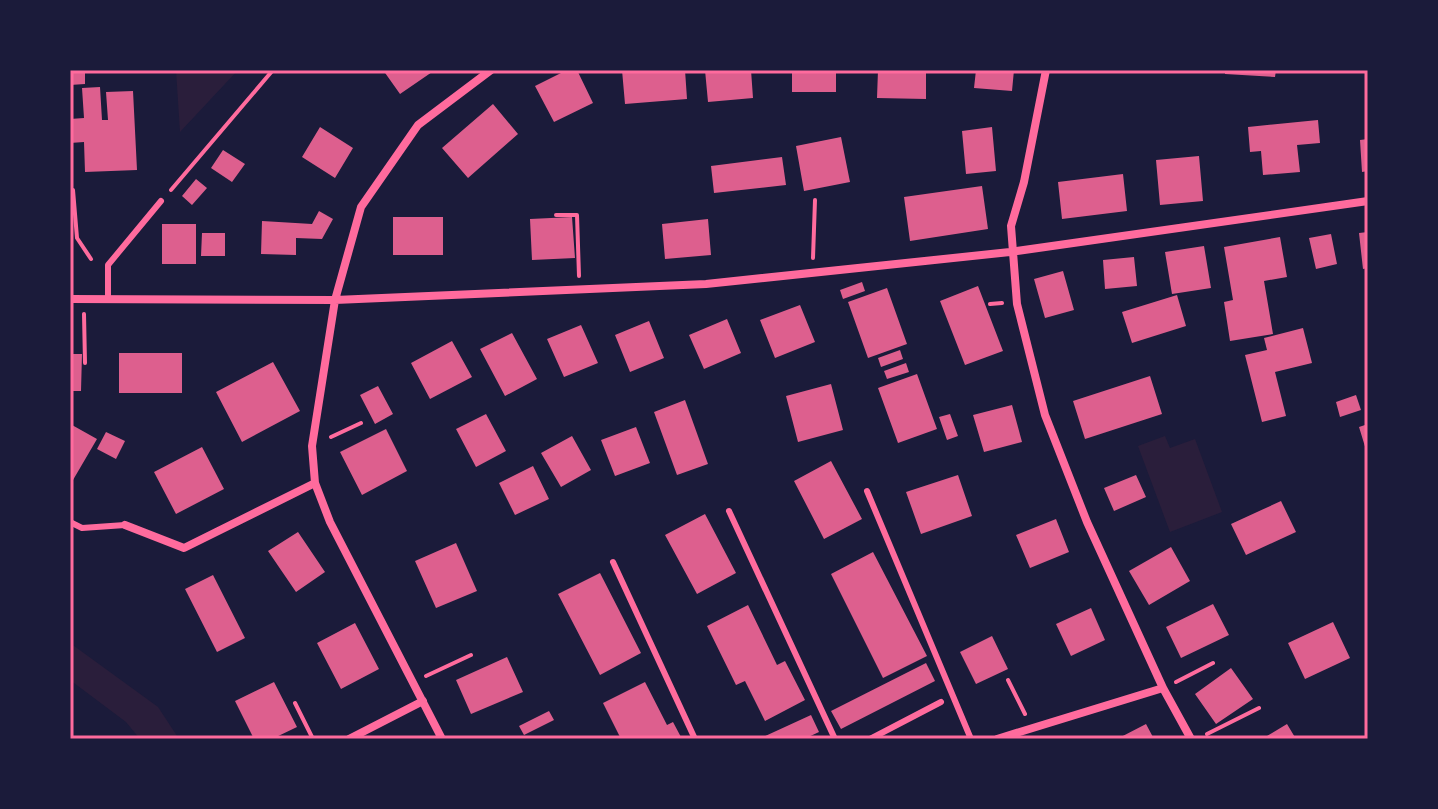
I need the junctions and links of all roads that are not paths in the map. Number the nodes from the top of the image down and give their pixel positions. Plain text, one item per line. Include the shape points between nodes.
1 (491, 70) edge
2 (1046, 70) edge
3 (161, 201) road end
4 (1368, 201) edge
5 (1010, 252) junction
6 (70, 299) edge
7 (108, 299) junction
8 (335, 300) junction
9 (315, 483) junction
10 (867, 491) dead end
11 (729, 511) dead end
12 (70, 522) edge
13 (125, 525) joint
14 (613, 562) dead end
15 (1163, 688) junction
16 (423, 701) junction
17 (941, 702) dead end
18 (876, 738) edge
19 (349, 739) edge
20 (438, 739) edge
21 (695, 739) edge
22 (835, 739) edge
23 (971, 739) edge
24 (997, 739) edge
25 (1191, 739) edge

1 - 8 street via 418,125 361,207
2 - 5 street via 1011,226
3 - 7 lane via 108,265
4 - 5 street
5 - 8 street via 706,284
5 - 15 street via 1017,304 1045,415
6 - 7 street
7 - 8 street
8 - 9 street via 312,446
9 - 13 street via 184,548
9 - 16 street
10 - 23 lane
11 - 22 lane
12 - 13 lane via 82,528
14 - 21 lane
15 - 24 street
15 - 25 street
16 - 19 street
16 - 20 street
17 - 18 lane

